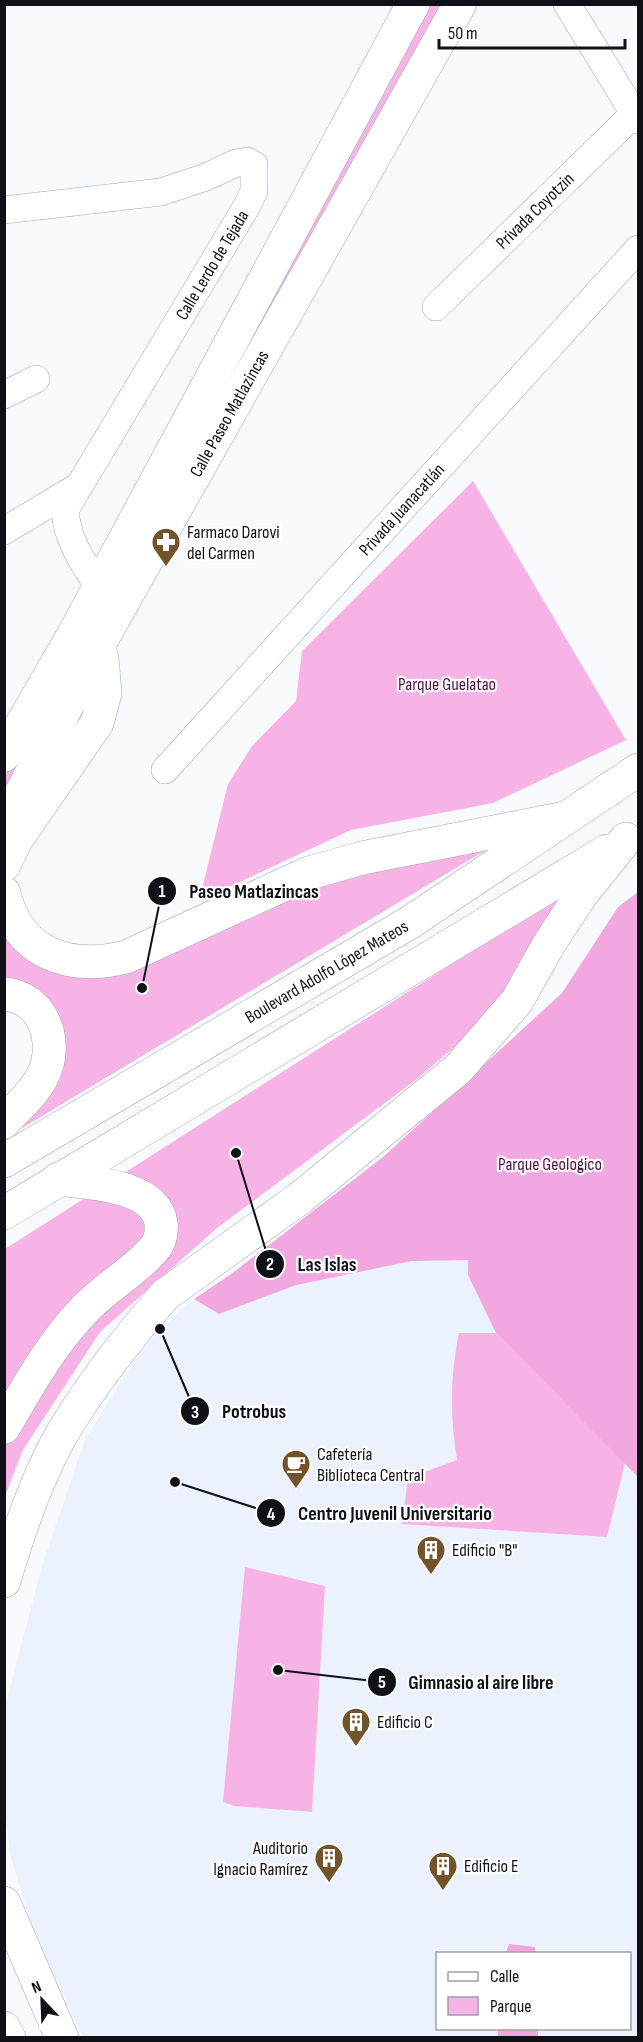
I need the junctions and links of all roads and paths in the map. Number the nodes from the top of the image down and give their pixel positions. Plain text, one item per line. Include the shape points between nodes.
1 (413, 4) edge
2 (460, 4) edge
3 (567, 4) edge
4 (637, 115) edge
5 (4, 210) edge
6 (639, 249) edge
7 (436, 307) dead end
8 (36, 379) dead end
9 (4, 395) edge
10 (76, 487) junction
11 (4, 531) edge
12 (98, 586) junction
13 (97, 648) junction
14 (4, 755) edge
15 (69, 763) junction
16 (165, 770) dead end
17 (639, 770) edge
18 (31, 775) junction
19 (565, 818) junction
20 (4, 826) edge
21 (632, 835) edge
22 (4, 865) edge
23 (4, 893) edge
24 (4, 994) edge
25 (4, 1122) edge
26 (4, 1161) edge
27 (58, 1179) junction
28 (4, 1214) edge
29 (4, 1427) edge
30 (4, 1581) edge
31 (4, 1903) edge
32 (4, 2028) edge
33 (9, 2037) edge
34 (63, 2037) edge

1 - 12 main road, Calle Paseo Matlazincas
2 - 13 main road, Calle Paseo Matlazincas
3 - 4 street
4 - 7 street, Privada Coyotzin
5 - 10 street, Calle Lerdo de Tejada via 161,192 236,163 247,161 254,165 254,191 248,204
6 - 16 street, Privada Juanacatlán
8 - 9 street
10 - 11 street
10 - 12 street, Calle Lerdo de Tejada via 65,510 66,527
12 - 14 main road, Calle Paseo Matlazincas
13 - 15 main road via 104,676 102,708 89,738
13 - 18 main road, Calle Paseo Matlazincas
15 - 18 main road
15 - 22 main road via 16,840
17 - 19 main road, Boulevard Adolfo López Mateos
18 - 20 main road, Calle Paseo Matlazincas
19 - 23 main road via 362,858 309,873 126,957 109,961 75,961 33,944 15,921
19 - 26 main road, Boulevard Adolfo López Mateos via 409,924
21 - 27 main road
21 - 30 main road via 581,896 518,1001 458,1069 300,1198 165,1295 148,1315 103,1373 59,1440 32,1499
24 - 25 main road via 24,999 40,1013 49,1049 38,1085
27 - 28 main road
27 - 29 main road via 114,1186 133,1193 157,1211 161,1235 140,1264 107,1288 59,1339
31 - 34 main road
32 - 33 main road

